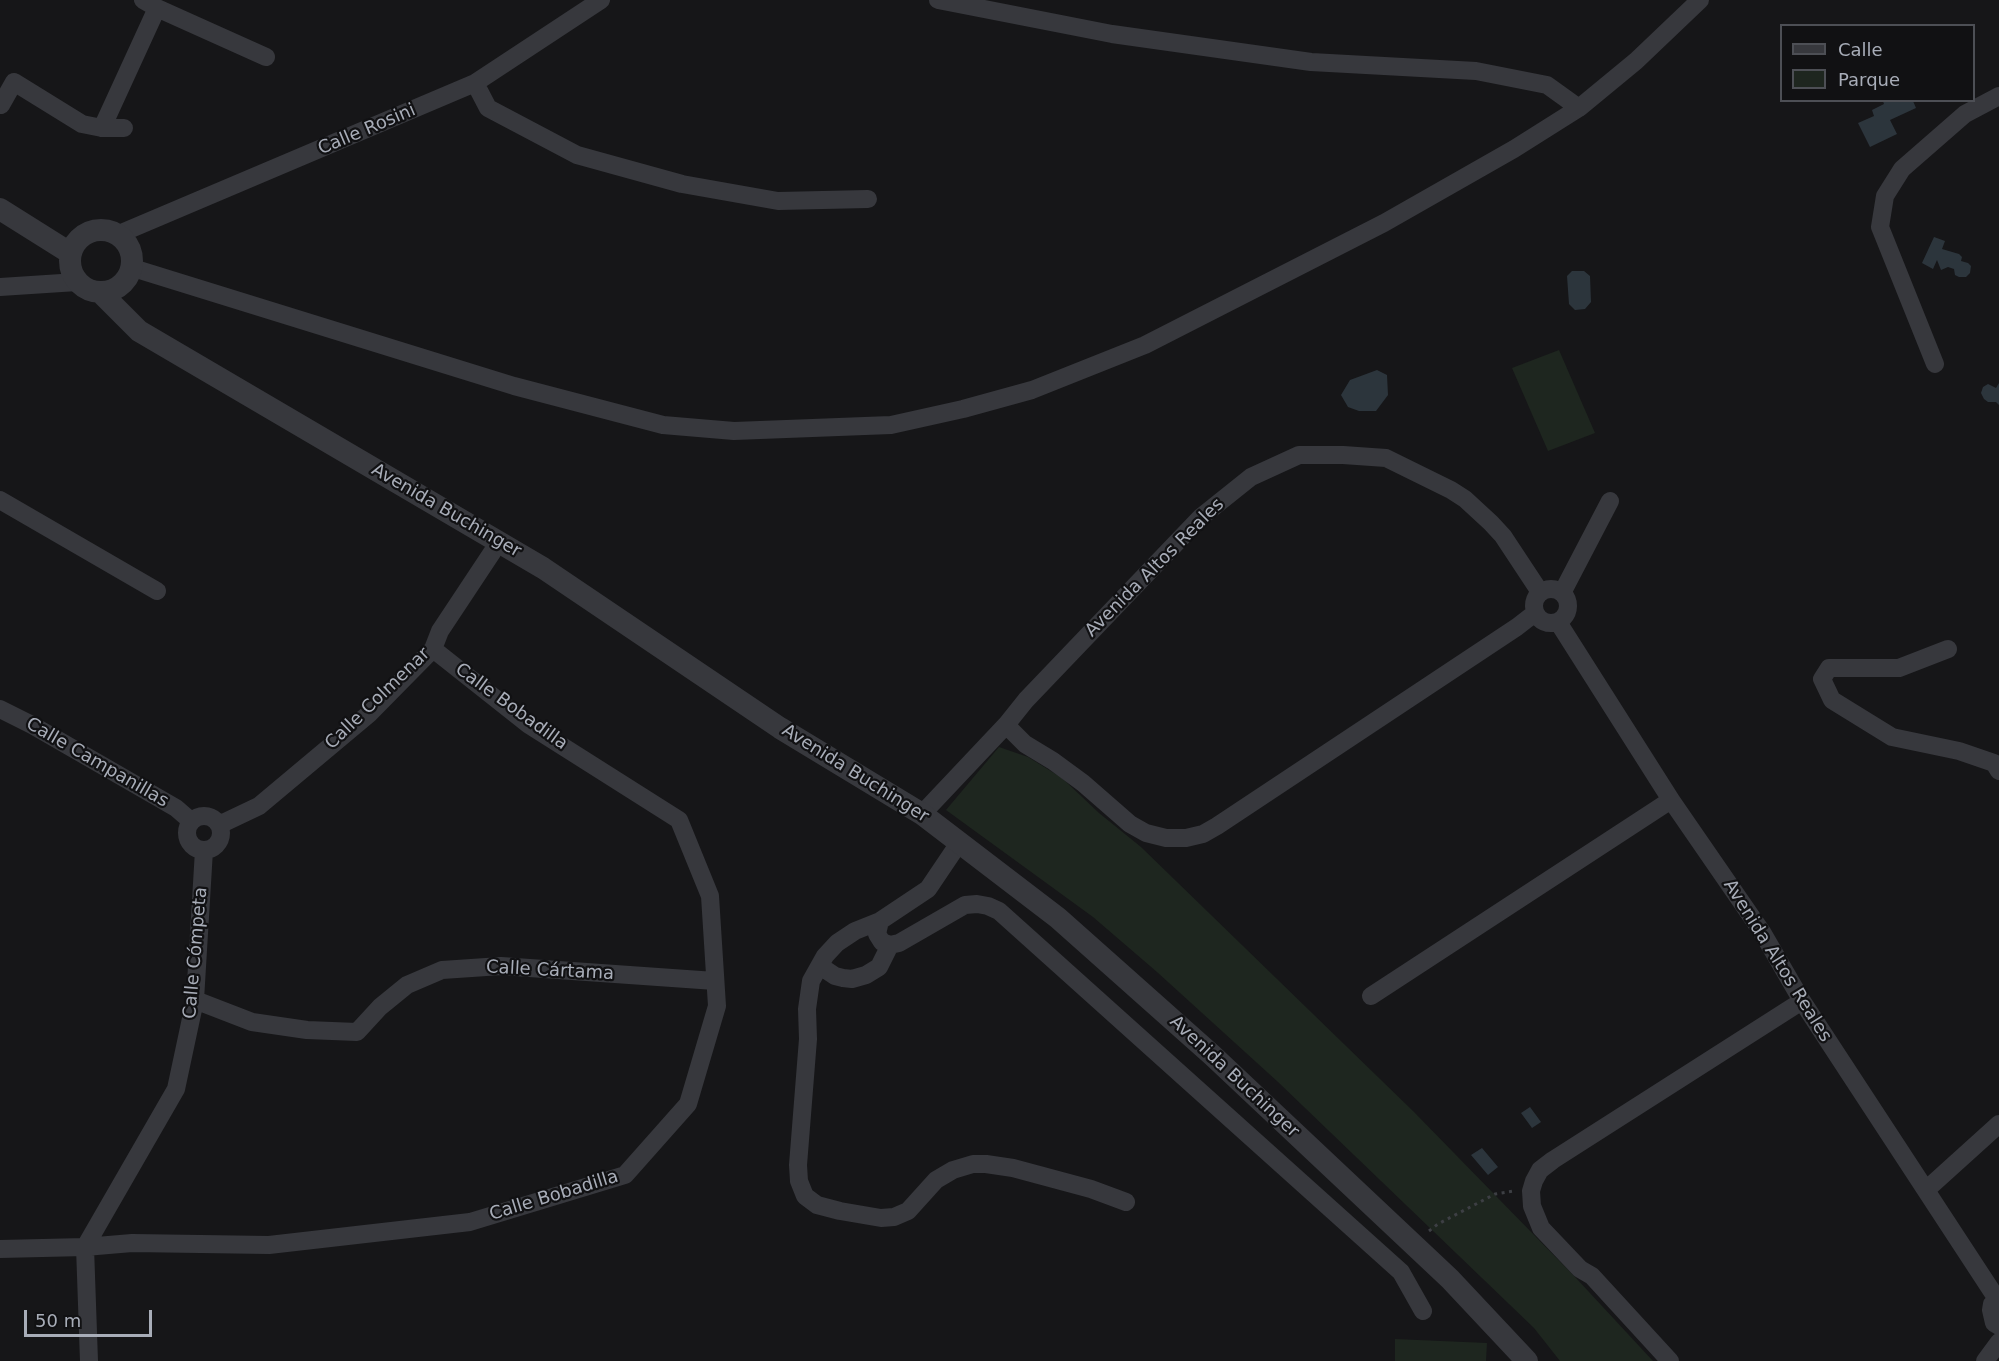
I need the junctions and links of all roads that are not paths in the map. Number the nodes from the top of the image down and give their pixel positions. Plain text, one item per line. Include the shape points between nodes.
1 (601, 0) edge
2 (938, 0) edge
3 (1700, 0) edge
4 (150, 4) edge
5 (266, 57) dead end
6 (475, 83) junction
7 (1999, 96) edge
8 (1, 105) edge
9 (1579, 108) junction
10 (102, 128) junction
11 (124, 128) dead end
12 (868, 199) dead end
13 (0, 209) edge
14 (119, 234) junction
15 (70, 253) junction
16 (133, 268) junction
17 (77, 282) junction
18 (0, 287) edge
19 (102, 294) junction
20 (1935, 364) dead end
21 (0, 500) edge
22 (1610, 501) dead end
23 (493, 538) junction
24 (157, 591) dead end
25 (1540, 592) junction
26 (1562, 593) junction
27 (1534, 613) junction
28 (1558, 622) junction
29 (433, 649) junction
30 (1948, 650) dead end
31 (0, 709) edge
32 (1006, 725) junction
33 (1999, 771) edge
34 (1671, 800) junction
35 (922, 814) junction
36 (191, 821) junction
37 (219, 825) junction
38 (959, 843) junction
39 (204, 850) junction
40 (880, 921) junction
41 (890, 945) junction
42 (820, 966) junction
43 (715, 981) junction
44 (1371, 996) dead end
45 (195, 1000) junction
46 (1802, 1001) junction
47 (1999, 1124) edge
48 (1926, 1190) junction
49 (1126, 1202) dead end
50 (85, 1247) junction
51 (0, 1249) edge
52 (1998, 1299) edge
53 (1423, 1311) dead end
54 (1999, 1326) edge
55 (1999, 1342) edge
56 (89, 1361) edge
57 (1527, 1361) edge
58 (1670, 1361) edge
59 (1985, 1361) edge

1 - 6 street, Calle Rosini
2 - 9 street via 1112,34 1311,62 1476,71 1547,85
3 - 9 street
4 - 5 street
4 - 10 street
6 - 12 street via 488,108 577,155 682,184 778,201
6 - 14 street, Calle Rosini
7 - 20 street via 1965,114 1902,169 1885,196 1880,227
8 - 10 street via 14,82 82,124
9 - 16 street via 1384,223 1144,345 1032,390 891,425 734,431 663,425 514,386
10 - 11 street
13 - 15 street
14 - 15 street via 102,229 85,234
14 - 16 street via 133,252
15 - 17 street via 70,268
16 - 19 street via 124,285
17 - 18 street
17 - 19 street
19 - 23 street, Avenida Buchinger via 139,331
21 - 24 street
22 - 26 street
23 - 29 street, Calle Colmenar via 497,545 440,631
23 - 35 street, Avenida Buchinger via 780,728
25 - 26 street via 1551,589
25 - 27 street via 1534,601
25 - 32 street, Avenida Altos Reales via 1503,536 1451,490 1386,458 1299,455 1251,477 1201,517
26 - 28 street via 1568,608
27 - 28 street via 1542,621
27 - 32 street via 1217,826 1195,836 1166,838 1130,824
28 - 34 street, Avenida Altos Reales
29 - 37 street, Calle Colmenar via 370,713 259,806
29 - 43 street, Calle Bobadilla via 529,724 679,820 710,896
30 - 33 street via 1899,668 1829,668 1822,679 1832,700 1892,737 1959,751 1994,763
31 - 36 street, Calle Campanillas via 176,808
32 - 35 street, Avenida Altos Reales
34 - 44 street
34 - 46 street, Avenida Altos Reales via 1762,932
35 - 38 street, Avenida Buchinger
36 - 37 street via 207,816
36 - 39 street via 187,838 194,847
37 - 39 street via 219,841
38 - 40 street via 928,889
38 - 57 street, Avenida Buchinger via 1058,918 1212,1055 1450,1279
39 - 45 street, Calle Cómpeta
40 - 41 street via 877,934
40 - 42 street via 837,944
41 - 42 street via 879,967 866,975 843,978
41 - 53 street via 965,905 977,904 999,911 1401,1272
42 - 49 street via 808,992 798,1165 805,1196 817,1205 866,1217 894,1217 908,1210 936,1180 953,1170 986,1164 1013,1168
43 - 45 street, Calle Cártama via 501,966 442,970 407,985 380,1006 357,1032 252,1022
43 - 50 street, Calle Bobadilla via 717,1006 688,1104 625,1175 470,1221 269,1245 132,1243
45 - 50 street, Calle Cómpeta via 176,1089
46 - 48 street, Avenida Altos Reales
46 - 58 street via 1553,1160 1534,1181 1532,1206 1541,1228 1580,1269 1592,1276
47 - 48 street
48 - 52 street, Avenida Altos Reales
50 - 51 street, Calle Bobadilla
50 - 56 street
52 - 54 street via 1991,1310 1994,1323
55 - 59 street

